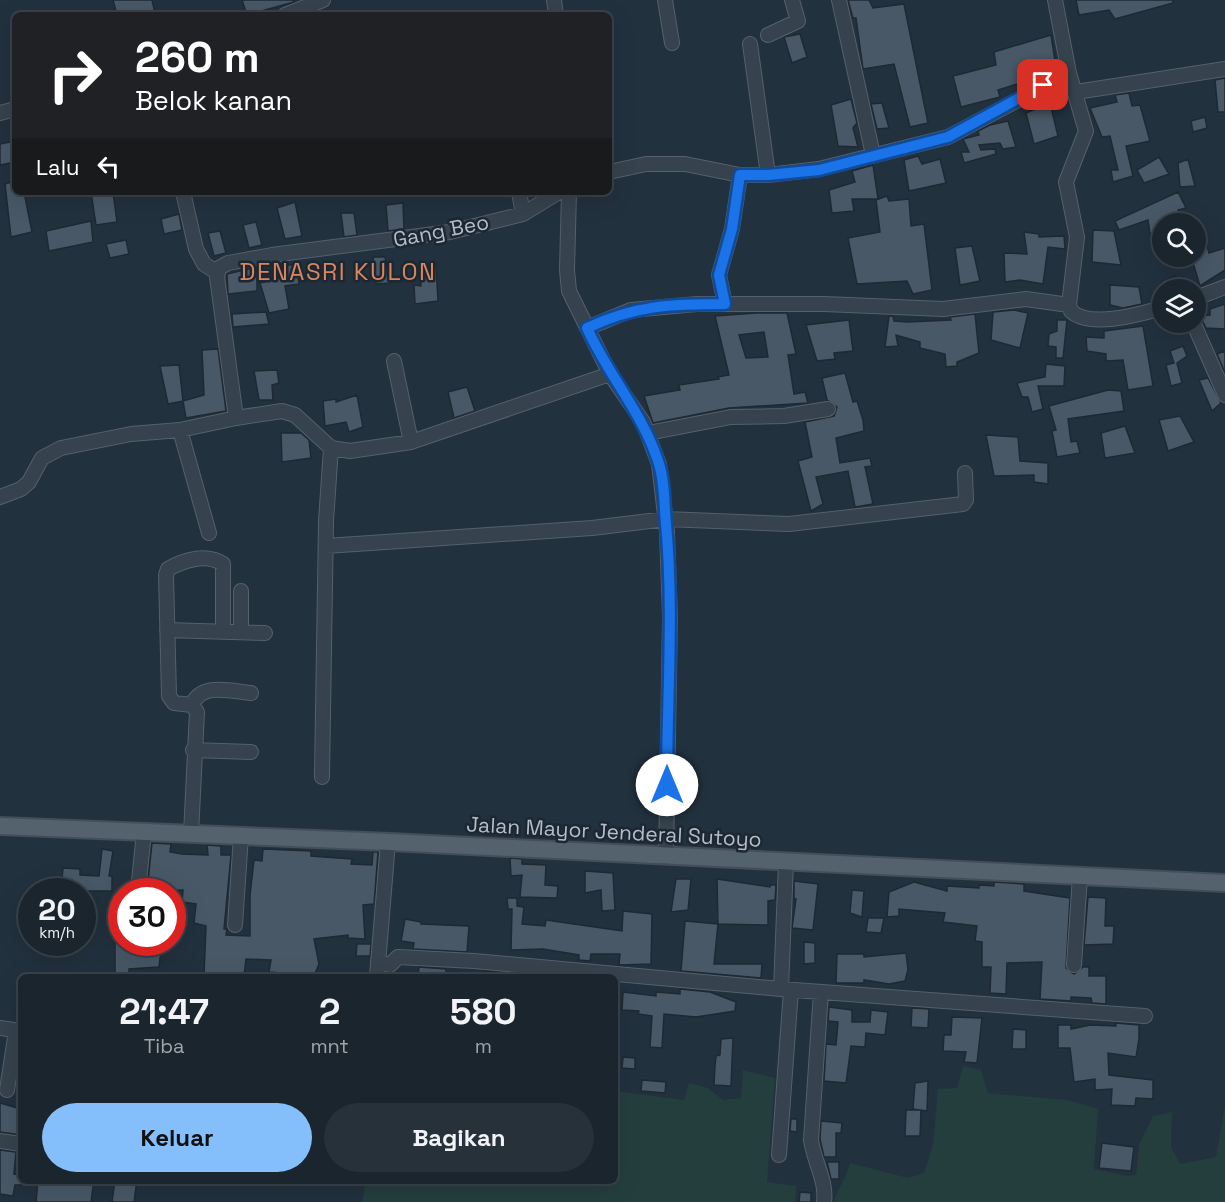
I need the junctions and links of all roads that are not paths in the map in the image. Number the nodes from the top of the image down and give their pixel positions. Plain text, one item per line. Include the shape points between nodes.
1 (323, 0) edge
2 (665, 0) edge
3 (792, 0) edge
4 (839, 0) edge
5 (1055, 0) edge
6 (293, 12) edge
7 (768, 35) dead end
8 (672, 43) dead end
9 (750, 44) dead end
10 (1225, 69) edge
11 (1070, 73) junction
12 (1076, 92) junction
13 (873, 155) junction
14 (612, 171) edge
15 (740, 175) junction
16 (768, 175) junction
17 (184, 195) edge
18 (520, 195) edge
19 (554, 195) edge
20 (569, 195) edge
21 (523, 214) junction
22 (218, 273) junction
23 (1225, 286) edge
24 (1206, 294) edge
25 (725, 304) junction
26 (1069, 305) junction
27 (1152, 311) edge
28 (587, 328) junction
29 (1198, 333) edge
30 (600, 356) junction
31 (394, 361) dead end
32 (610, 374) junction
33 (590, 382) junction
34 (1225, 395) edge
35 (828, 409) dead end
36 (236, 418) junction
37 (180, 430) junction
38 (648, 433) junction
39 (411, 442) junction
40 (331, 448) junction
41 (965, 473) dead end
42 (0, 497) edge
43 (666, 525) junction
44 (209, 533) dead end
45 (326, 546) junction
46 (224, 591) junction
47 (167, 630) junction
48 (241, 630) junction
49 (223, 632) junction
50 (265, 633) dead end
51 (250, 693) dead end
52 (192, 705) junction
53 (193, 750) junction
54 (251, 752) dead end
55 (322, 777) dead end
56 (0, 826) edge
57 (144, 832) junction
58 (191, 834) junction
59 (242, 836) junction
60 (394, 842) junction
61 (666, 857) junction
62 (786, 862) junction
63 (1080, 876) junction
64 (139, 878) edge
65 (1225, 884) edge
66 (235, 925) dead end
67 (1074, 965) dead end
68 (382, 967) edge
69 (614, 974) edge
70 (618, 974) edge
71 (786, 990) junction
72 (821, 992) junction
73 (1145, 1016) dead end
74 (0, 1028) edge
75 (18, 1031) edge
76 (18, 1036) edge
77 (7, 1090) dead end
78 (0, 1141) edge
79 (18, 1144) edge
80 (778, 1155) dead end
81 (824, 1202) edge

1 - 6 street
2 - 8 street
3 - 7 street via 798,21
4 - 13 street
5 - 11 street
9 - 16 street
10 - 12 street
11 - 12 street
11 - 13 street via 948,137
12 - 26 street via 1086,131 1066,182 1077,237
13 - 16 street via 819,170
14 - 15 street via 646,164 685,164
15 - 16 street
15 - 25 street via 732,229 719,275
17 - 22 street via 196,249 204,264
18 - 21 street
19 - 21 street, Gang Beo
20 - 28 street via 569,291
21 - 22 street, Gang Beo via 450,232 228,263
22 - 36 street
23 - 24 street
25 - 26 street via 824,303 943,309 1026,299
25 - 28 street via 631,310
26 - 27 street via 1075,315 1102,319
28 - 30 street
29 - 34 street
30 - 32 street
30 - 33 street
31 - 39 street
32 - 33 street
32 - 38 street
33 - 39 street
35 - 38 street via 784,416 731,417
36 - 37 street
36 - 40 street via 282,411 295,415
37 - 42 street via 131,434 61,448 42,458 21,489
37 - 44 street
38 - 43 street via 660,464
39 - 40 street via 350,451
40 - 45 street
41 - 43 street via 963,504 789,524
43 - 45 street
43 - 61 street via 670,617
45 - 55 street
46 - 47 street via 225,568 218,561 202,558 178,562 165,575
46 - 48 street via 246,591
46 - 49 street
47 - 49 street
47 - 52 street via 171,701
48 - 49 street
48 - 50 street
51 - 52 street via 210,690 195,696
52 - 53 street via 197,712
53 - 54 street
53 - 58 street
56 - 57 main road, Jalan Mayor Jenderal Sutoyo
57 - 58 main road, Jalan Mayor Jenderal Sutoyo
57 - 64 street
58 - 59 main road, Jalan Mayor Jenderal Sutoyo
59 - 60 main road, Jalan Mayor Jenderal Sutoyo
59 - 66 street
60 - 61 main road, Jalan Mayor Jenderal Sutoyo
60 - 68 street
61 - 62 main road, Jalan Mayor Jenderal Sutoyo
62 - 63 main road, Jalan Mayor Jenderal Sutoyo
62 - 71 street
63 - 65 main road, Jalan Mayor Jenderal Sutoyo
63 - 67 street
68 - 69 street via 398,957
70 - 71 street
71 - 72 street
71 - 80 street
72 - 73 street
72 - 81 street via 811,1140 825,1188
74 - 75 street
76 - 77 street
78 - 79 street

